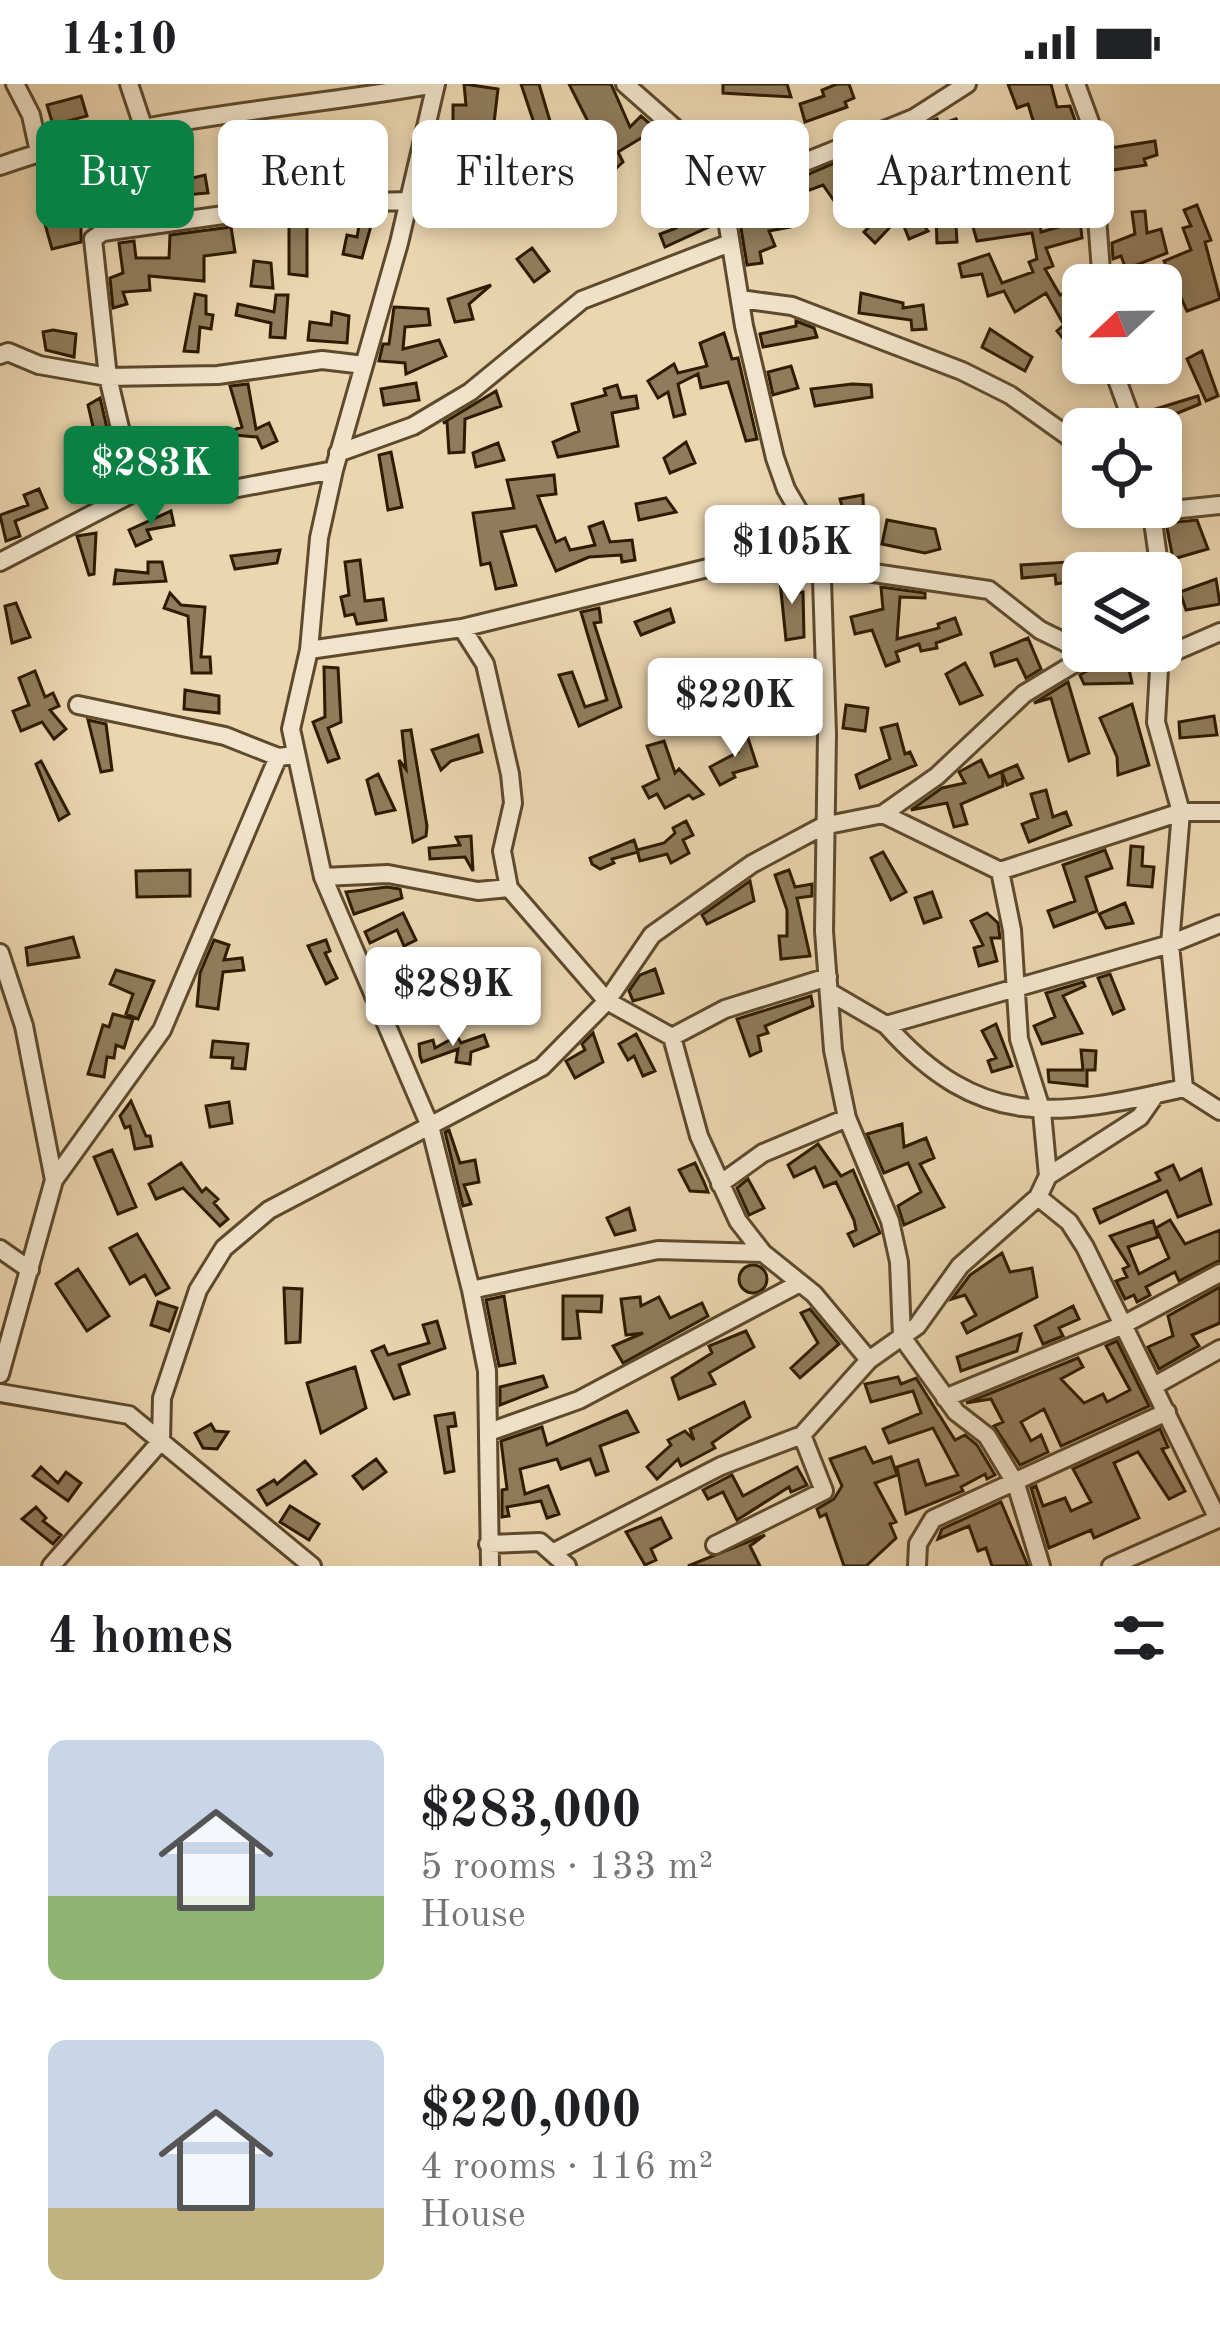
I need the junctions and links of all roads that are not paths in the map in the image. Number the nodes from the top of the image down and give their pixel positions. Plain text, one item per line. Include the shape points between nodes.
1 (15, 84) edge
2 (129, 84) edge
3 (625, 84) edge
4 (967, 84) edge
5 (1076, 84) edge
6 (413, 86) edge
7 (141, 120) edge
8 (665, 120) edge
9 (194, 124) edge
10 (36, 138) edge
11 (36, 153) edge
12 (809, 160) edge
13 (0, 166) edge
14 (408, 201) junction
15 (194, 219) edge
16 (129, 228) edge
17 (728, 228) edge
18 (730, 243) junction
19 (1100, 264) edge
20 (740, 298) junction
21 (0, 356) edge
22 (364, 365) junction
23 (108, 377) junction
24 (1062, 432) edge
25 (336, 462) junction
26 (135, 492) junction
27 (1220, 505) edge
28 (1182, 508) edge
29 (0, 562) edge
30 (822, 565) junction
31 (462, 628) junction
32 (1220, 632) edge
33 (1062, 641) edge
34 (1182, 645) edge
35 (309, 650) junction
36 (1062, 668) edge
37 (1159, 672) edge
38 (78, 705) dead end
39 (287, 756) junction
40 (1181, 812) junction
41 (1220, 812) edge
42 (883, 814) junction
43 (823, 826) junction
44 (1000, 871) junction
45 (323, 877) junction
46 (509, 888) junction
47 (1220, 924) edge
48 (1169, 944) junction
49 (2, 966) edge
50 (830, 985) junction
51 (1013, 987) junction
52 (607, 1001) junction
53 (886, 1025) junction
54 (672, 1037) junction
55 (1184, 1088) junction
56 (1156, 1094) junction
57 (1220, 1111) edge
58 (1042, 1112) junction
59 (847, 1118) junction
60 (430, 1126) junction
61 (1048, 1176) junction
62 (54, 1180) junction
63 (720, 1184) junction
64 (1038, 1197) junction
65 (0, 1249) edge
66 (763, 1253) junction
67 (30, 1270) junction
68 (1220, 1273) edge
69 (800, 1283) junction
70 (471, 1290) junction
71 (1120, 1327) junction
72 (902, 1337) junction
73 (1220, 1349) edge
74 (869, 1360) junction
75 (0, 1374) edge
76 (1154, 1386) junction
77 (0, 1394) edge
78 (945, 1398) junction
79 (1167, 1412) junction
80 (489, 1432) junction
81 (802, 1435) junction
82 (161, 1441) junction
83 (1016, 1484) junction
84 (1219, 1519) edge
85 (488, 1544) junction
86 (715, 1545) dead end
87 (562, 1558) edge
88 (51, 1566) edge
89 (312, 1566) edge
90 (490, 1566) edge
91 (917, 1566) edge
92 (1041, 1566) edge
93 (1111, 1566) edge

1 - 10 street
2 - 7 street
3 - 8 street
4 - 12 street via 914,118
5 - 19 street via 1090,122
6 - 9 street
6 - 14 street via 436,84
11 - 13 street
14 - 15 street
14 - 22 street
16 - 23 street via 93,239
17 - 18 street
18 - 20 street
18 - 25 street via 582,299 470,392
20 - 24 street via 792,306 962,370
20 - 30 street via 776,458 813,527
21 - 23 street
22 - 23 street via 322,360 218,375
22 - 25 street
23 - 26 street
25 - 26 street via 217,492
25 - 35 street via 319,538
26 - 29 street
27 - 28 street
30 - 31 street via 772,558 720,565
30 - 33 street via 989,590
30 - 43 street
31 - 35 street
31 - 46 street via 485,664 510,774 502,851
32 - 34 street
35 - 39 street
36 - 42 street
37 - 40 street via 1156,722
38 - 39 street
39 - 45 street
39 - 62 street via 162,1030
40 - 41 street
40 - 44 street
40 - 48 street
42 - 43 street
42 - 44 street
43 - 50 street
43 - 52 street via 669,921 636,953
44 - 51 street
45 - 46 street via 388,874 478,891
45 - 60 street
46 - 52 street
47 - 48 street
48 - 51 street
48 - 55 street
49 - 62 street via 23,1026
50 - 53 street
50 - 54 street via 747,1000
50 - 59 street
51 - 53 street
51 - 58 street
52 - 54 street
52 - 60 street via 542,1067
53 - 58 street via 917,1060 952,1082 994,1103
54 - 63 street
55 - 56 street
55 - 57 street
56 - 58 street
56 - 61 street via 1140,1117
58 - 61 street
59 - 63 street via 763,1153
59 - 72 street via 895,1241
60 - 70 street
60 - 82 street via 269,1210 224,1248 177,1347 162,1398
61 - 64 street
62 - 67 street
63 - 66 street
64 - 71 street via 1085,1247
64 - 72 street via 960,1266
65 - 67 street
66 - 69 street
66 - 70 street via 658,1250
67 - 75 street
68 - 71 street
69 - 74 street
69 - 80 street via 579,1400
70 - 80 street
71 - 76 street
71 - 78 street
72 - 74 street
72 - 78 street
73 - 76 street
74 - 81 street
76 - 79 street
77 - 82 street via 129,1415
78 - 83 street via 987,1436
79 - 83 street
79 - 84 street
80 - 85 street
81 - 86 street via 824,1491
81 - 87 street via 721,1466
82 - 88 street
82 - 89 street
83 - 91 street via 932,1519 917,1544
83 - 92 street
84 - 93 street
85 - 87 street via 540,1542
85 - 90 street

